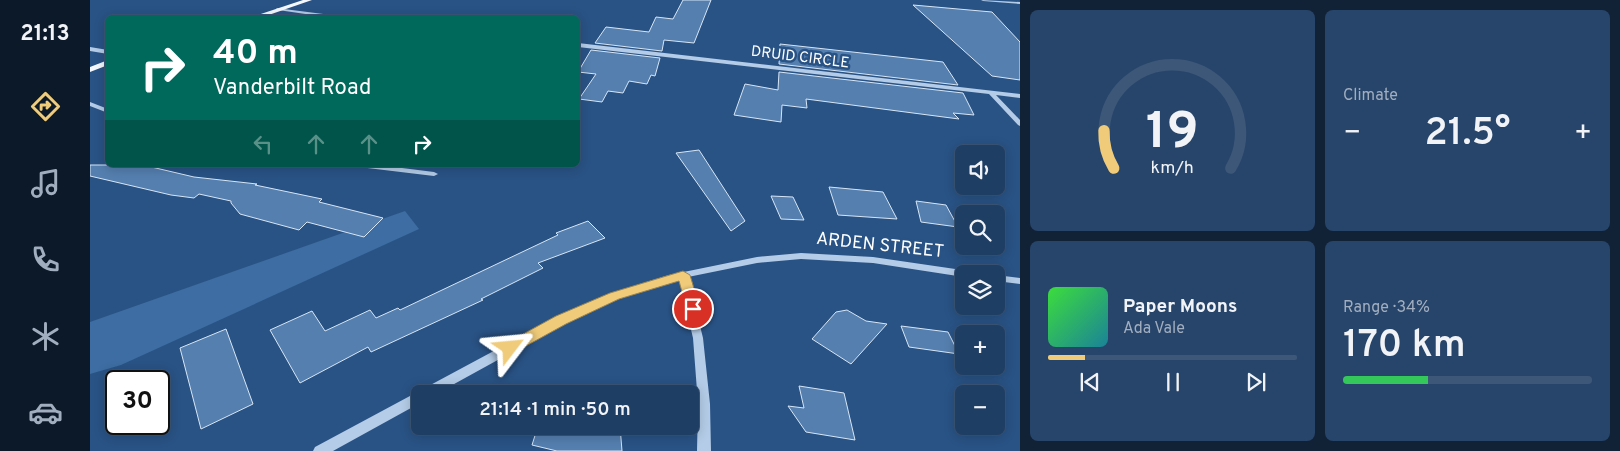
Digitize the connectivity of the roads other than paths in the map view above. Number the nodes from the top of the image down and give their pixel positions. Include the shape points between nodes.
1 (309, 0) edge
2 (983, 0) edge
3 (1020, 3) edge
4 (278, 10) junction
5 (262, 15) edge
6 (321, 15) edge
7 (580, 44) edge
8 (90, 49) edge
9 (105, 52) edge
10 (105, 63) edge
11 (105, 63) edge
12 (90, 66) edge
13 (90, 70) edge
14 (991, 93) junction
15 (1020, 96) edge
16 (90, 104) edge
17 (105, 110) edge
18 (1020, 124) edge
19 (375, 167) edge
20 (434, 174) dead end
21 (955, 272) edge
22 (683, 275) junction
23 (1005, 279) edge
24 (1020, 281) edge
25 (442, 385) edge
26 (411, 402) edge
27 (320, 451) edge
28 (704, 451) edge

1 - 4 main road
2 - 3 street
4 - 5 main road
4 - 6 street
7 - 14 street, DRUID CIRCLE
8 - 9 street
10 - 12 main road
11 - 13 main road
14 - 15 street, DRUID CIRCLE
14 - 18 street
16 - 17 street
19 - 20 street
21 - 22 street, ARDEN STREET via 856,258 801,256 757,260
22 - 25 street, ARDEN STREET via 614,296 561,320
22 - 28 street via 698,338
23 - 24 street
26 - 27 street

